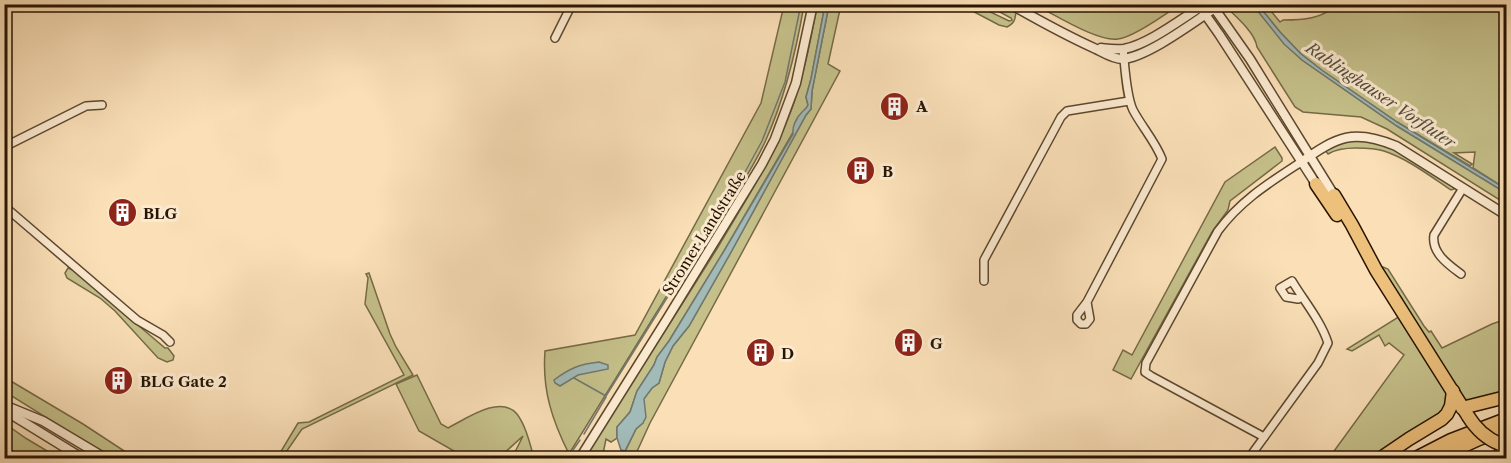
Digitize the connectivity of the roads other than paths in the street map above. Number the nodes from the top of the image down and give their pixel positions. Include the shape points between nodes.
1 (573, 4) edge
2 (813, 4) edge
3 (1010, 4) edge
4 (1213, 7) edge
5 (1202, 8) edge
6 (555, 38) dead end
7 (1089, 46) junction
8 (1123, 49) junction
9 (1125, 59) junction
10 (1130, 101) junction
11 (102, 105) dead end
12 (4, 147) edge
13 (1311, 155) junction
14 (1301, 162) junction
15 (1316, 184) joint
16 (1463, 188) junction
17 (1334, 195) joint
18 (4, 206) edge
19 (1506, 215) edge
20 (1376, 270) junction
21 (1461, 274) dead end
22 (984, 281) dead end
23 (1302, 297) dead end
24 (1087, 302) dead end
25 (170, 342) dead end
26 (1453, 391) junction
27 (1506, 397) edge
28 (4, 405) edge
29 (4, 410) edge
30 (1465, 412) junction
31 (1506, 419) edge
32 (1506, 430) edge
33 (1264, 437) junction
34 (1504, 445) edge
35 (101, 457) edge
36 (82, 459) edge
37 (580, 459) edge
38 (1249, 459) edge
39 (1381, 459) edge
40 (1416, 459) edge
41 (1437, 459) edge
42 (1498, 459) edge

1 - 6 street
2 - 37 street, Stromer Landstraße via 796,83 775,139
3 - 7 street
4 - 5 street
4 - 13 street
5 - 8 street
5 - 9 street via 1153,48
5 - 14 street
7 - 8 street
7 - 9 street
8 - 9 street
9 - 10 street
10 - 22 street via 1067,111 1060,117 984,260
10 - 24 street via 1162,159
11 - 12 street via 86,106
13 - 14 street
13 - 16 street via 1338,140 1366,136 1396,146
13 - 17 street
14 - 15 street
14 - 33 street via 1256,191 1218,231 1146,363 1145,372
15 - 20 highway
16 - 19 street
16 - 21 street via 1433,241 1444,261
17 - 20 highway
18 - 25 street via 137,320
20 - 26 highway
23 - 33 street via 1328,343
26 - 30 highway
26 - 39 highway via 1448,414
27 - 30 highway
28 - 35 street via 43,421
29 - 36 street
30 - 34 highway, bridge via 1484,436
31 - 40 highway via 1460,436
32 - 41 highway
33 - 38 street
34 - 42 highway

